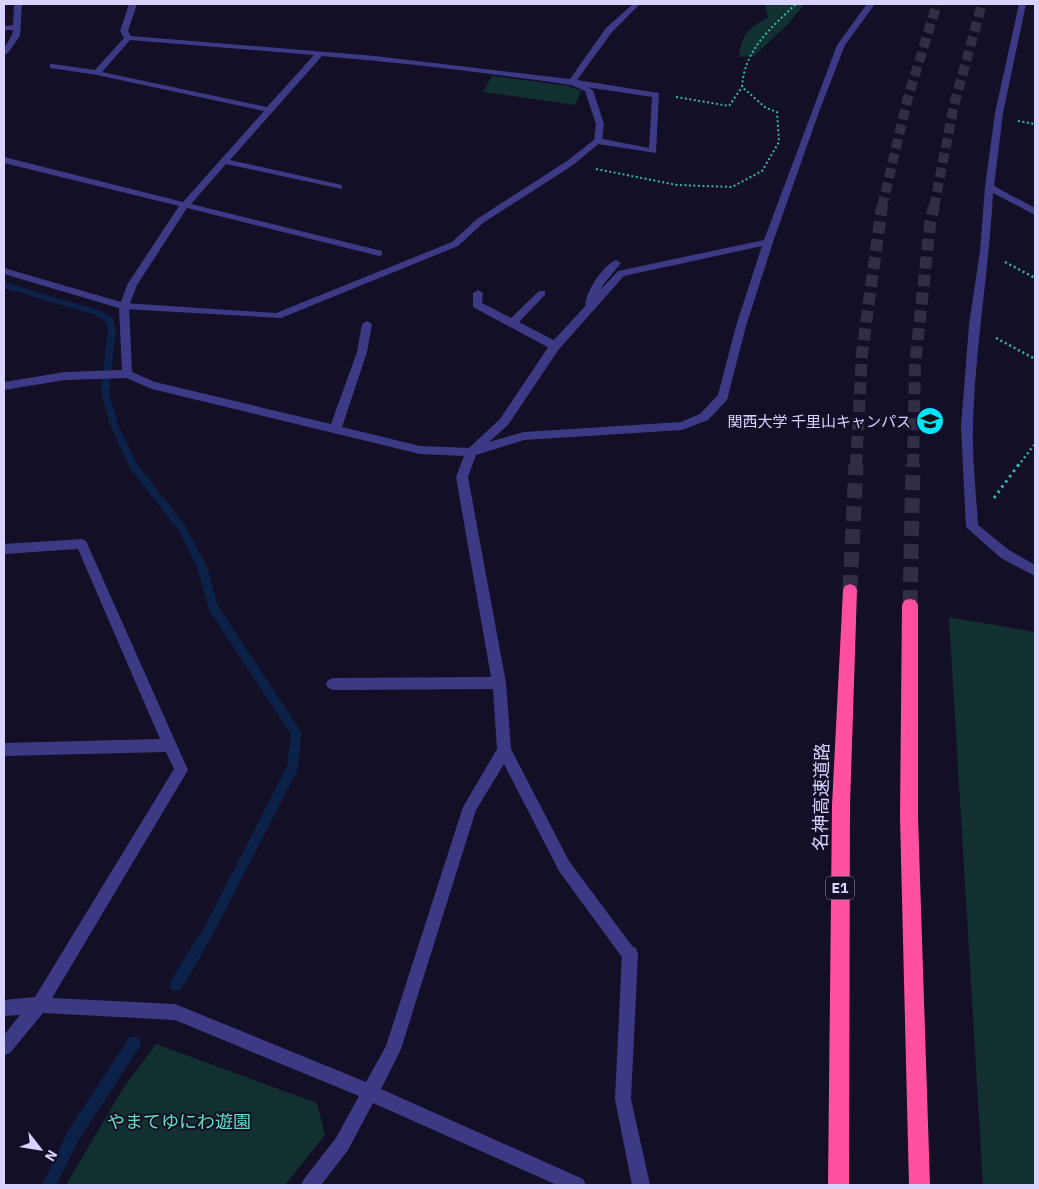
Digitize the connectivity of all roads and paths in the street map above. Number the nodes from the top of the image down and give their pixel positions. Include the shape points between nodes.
1 (18, 4) edge
2 (133, 4) edge
3 (637, 4) edge
4 (796, 4) edge
5 (871, 4) edge
6 (1022, 4) edge
7 (4, 28) edge
8 (16, 28) junction
9 (128, 38) junction
10 (4, 52) edge
11 (320, 53) junction
12 (54, 66) dead end
13 (97, 73) junction
14 (572, 82) junction
15 (742, 86) junction
16 (656, 95) junction
17 (268, 110) junction
18 (598, 141) junction
19 (4, 160) edge
20 (224, 161) junction
21 (570, 164) junction
22 (339, 187) dead end
23 (989, 187) junction
24 (184, 206) junction
25 (1035, 212) edge
26 (768, 242) junction
27 (985, 251) junction
28 (378, 253) dead end
29 (616, 263) dead end
30 (4, 271) edge
31 (1035, 278) edge
32 (478, 293) dead end
33 (542, 293) dead end
34 (124, 306) junction
35 (590, 306) junction
36 (512, 323) junction
37 (367, 324) dead end
38 (974, 325) junction
39 (556, 346) junction
40 (1035, 359) edge
41 (122, 375) junction
42 (4, 386) edge
43 (335, 430) junction
44 (1034, 445) edge
45 (471, 452) junction
46 (972, 527) junction
47 (4, 549) edge
48 (1035, 571) edge
49 (850, 590) tunnel mouth
50 (910, 604) tunnel mouth
51 (499, 683) junction
52 (333, 684) dead end
53 (171, 745) junction
54 (4, 750) edge
55 (504, 750) junction
56 (39, 1006) junction
57 (4, 1008) edge
58 (4, 1047) edge
59 (369, 1092) junction
60 (310, 1185) edge
61 (577, 1185) edge
62 (641, 1185) edge
63 (838, 1185) edge
64 (920, 1185) edge

1 - 8 street
2 - 9 street via 124,30
3 - 14 street via 609,30
4 - 15 path via 752,50 741,73
5 - 26 street via 841,45
6 - 23 street via 999,114
7 - 8 street
8 - 10 street via 16,36
9 - 11 street
9 - 13 street
11 - 14 street
11 - 17 street
12 - 13 street
13 - 17 street
14 - 16 street
14 - 18 street via 589,90 600,124
15 - 16 path via 729,106
15 - 21 path via 766,108 777,112 779,142 762,171 732,187 677,185
16 - 18 street via 653,151
17 - 20 street
18 - 21 street
19 - 24 street
20 - 22 street
20 - 24 street
21 - 34 street via 480,222 455,244 276,316
23 - 25 street
23 - 27 street
24 - 28 street
24 - 34 street via 132,286
26 - 35 street via 621,274
26 - 45 street via 741,326 723,397 704,417 682,426 524,436
27 - 31 path
27 - 38 street
29 - 35 street via 601,279 591,296
30 - 34 street
32 - 36 street via 477,306
33 - 36 street
34 - 41 street
35 - 39 street
36 - 39 street
37 - 43 street via 362,352
38 - 40 path
38 - 46 street via 968,427
39 - 45 street via 504,422
41 - 42 street via 66,376
41 - 43 street
43 - 45 street via 420,450
44 - 46 path
45 - 51 street via 462,478
46 - 48 street via 1005,554
47 - 53 street via 82,544
49 - 63 highway, 名神高速道路 / E1 via 841,805
50 - 64 highway via 909,816
51 - 52 street
51 - 55 street
53 - 54 street
53 - 56 street via 181,770
55 - 59 street via 470,806 393,1049
55 - 62 street via 564,866 630,954 623,1100
56 - 57 street
56 - 58 street
56 - 59 street via 175,1012
59 - 60 street via 342,1144
59 - 61 street

